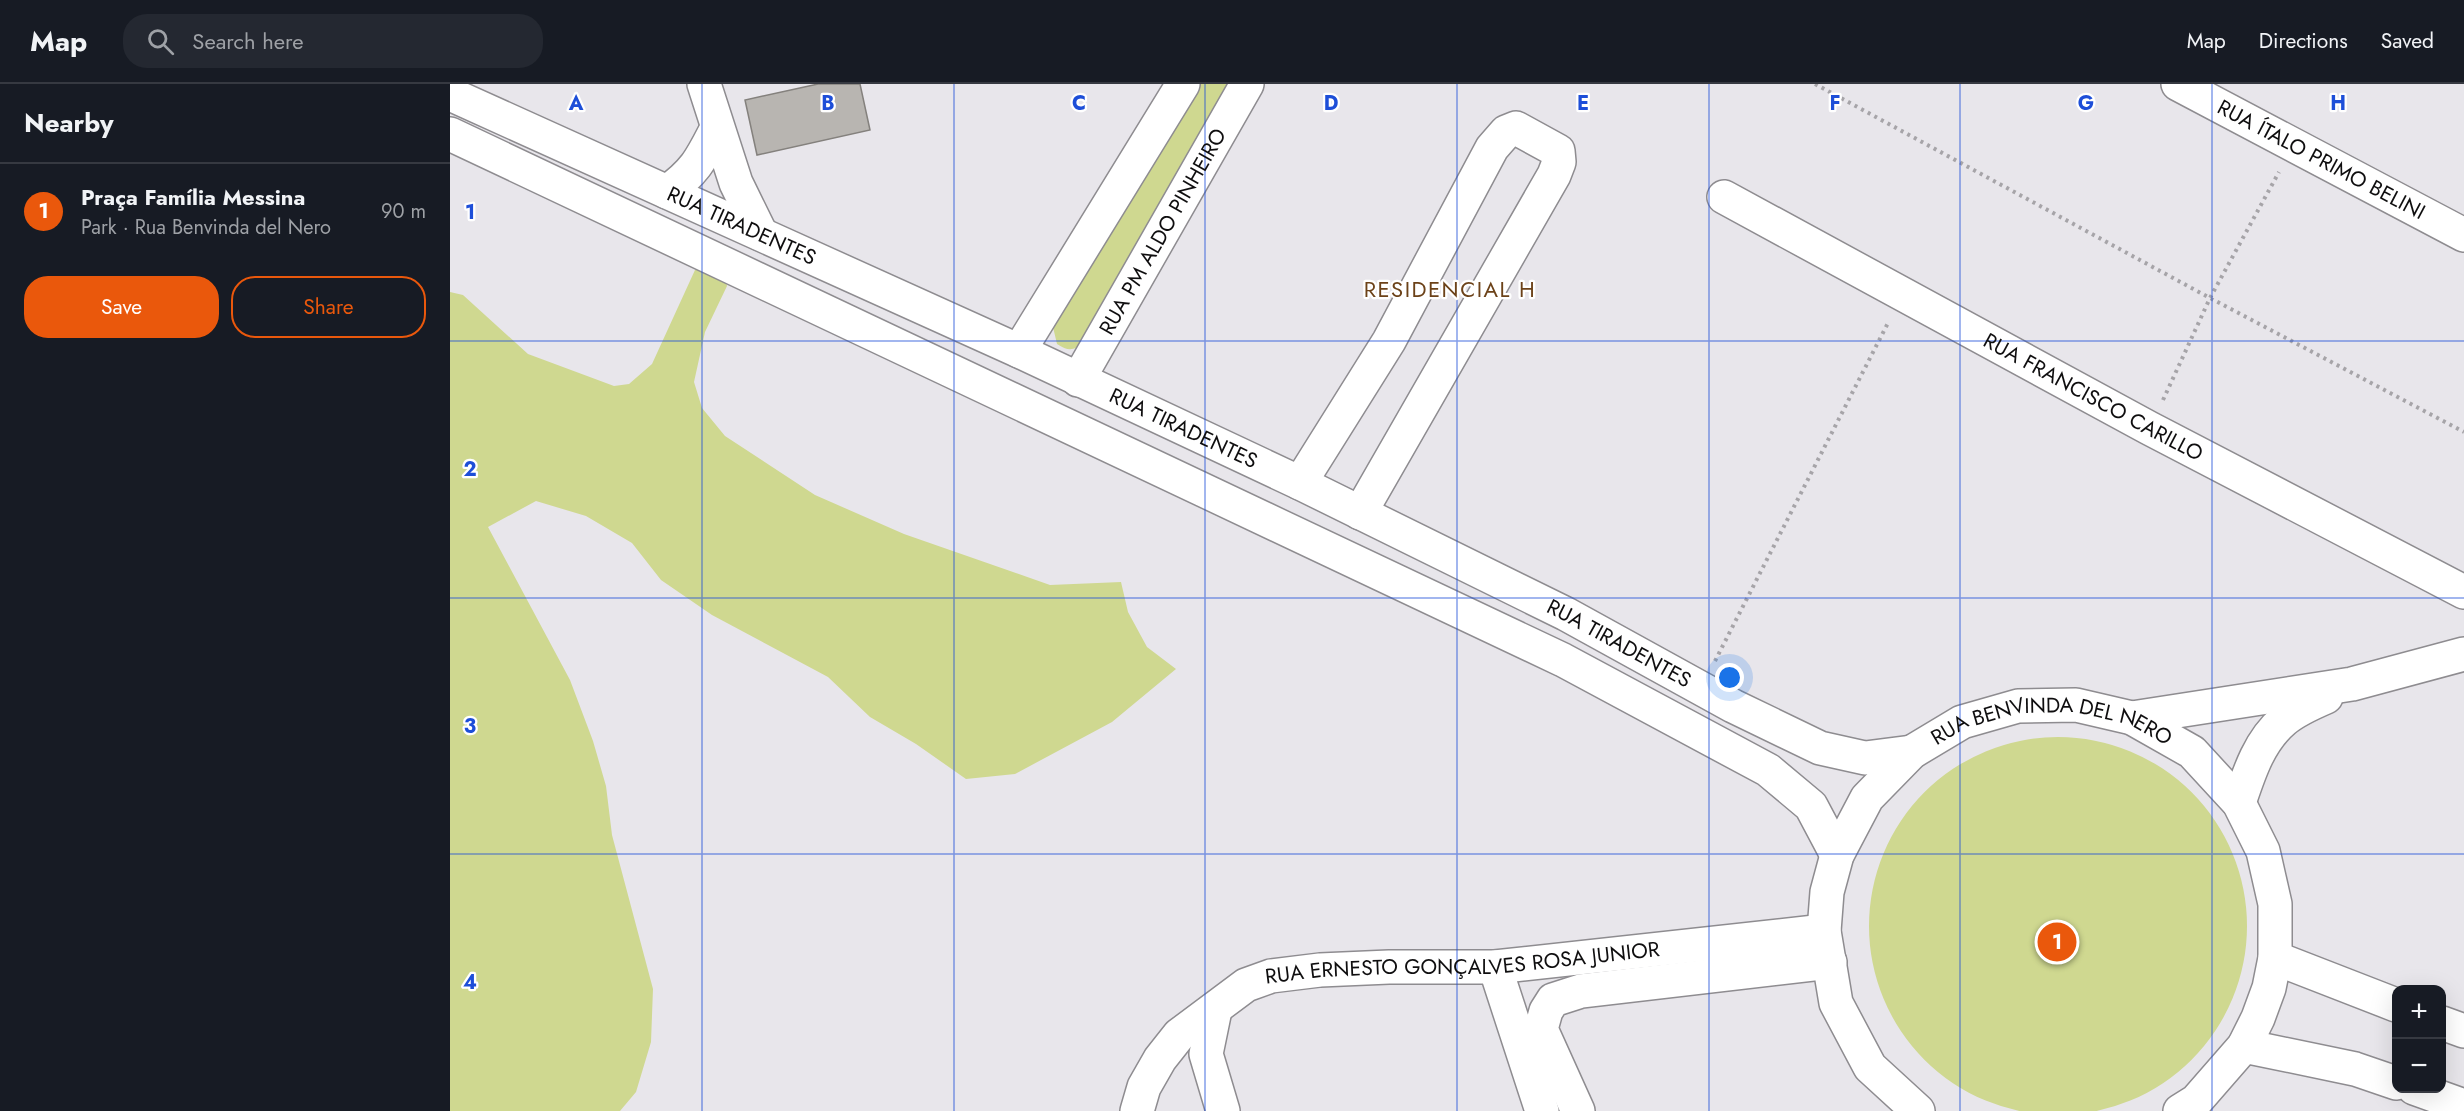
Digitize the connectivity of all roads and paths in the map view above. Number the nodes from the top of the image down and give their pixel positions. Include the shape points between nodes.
1 (704, 84) edge
2 (1183, 84) edge
3 (1247, 84) edge
4 (1815, 84) edge
5 (2178, 84) edge
6 (450, 94) edge
7 (717, 128) junction
8 (450, 134) edge
9 (2294, 145) junction
10 (667, 192) junction
11 (1724, 196) dead end
12 (761, 234) junction
13 (2464, 235) edge
14 (1902, 294) junction
15 (2210, 298) junction
16 (1018, 351) junction
17 (1078, 380) junction
18 (2150, 428) junction
19 (2464, 432) edge
20 (1300, 483) junction
21 (1360, 513) junction
22 (2464, 592) edge
23 (2464, 654) edge
24 (2352, 684) junction
25 (1701, 689) junction
26 (2132, 718) junction
27 (1912, 752) junction
28 (2239, 803) junction
29 (1837, 855) junction
30 (1827, 947) junction
31 (2275, 958) junction
32 (1495, 967) junction
33 (2392, 1003) edge
34 (1215, 1010) junction
35 (2446, 1024) edge
36 (2464, 1031) edge
37 (2244, 1046) junction
38 (2392, 1081) edge
39 (2426, 1093) edge
40 (2464, 1106) edge
41 (1137, 1111) edge
42 (1223, 1111) edge
43 (1542, 1111) edge
44 (1578, 1111) edge
45 (1918, 1111) edge
46 (2180, 1111) edge

1 - 7 main road
2 - 16 main road
3 - 17 main road, RUA PM ALDO PINHEIRO
4 - 15 path
5 - 9 main road, RUA ÍTALO PRIMO BELINI
6 - 10 main road, RUA TIRADENTES
7 - 10 main road via 701,161
7 - 12 main road via 736,183
8 - 29 main road, RUA TIRADENTES via 1563,660 1768,770 1810,806
9 - 13 main road, RUA ÍTALO PRIMO BELINI
9 - 15 path
10 - 12 main road, RUA TIRADENTES
11 - 14 main road, RUA FRANCISCO CARILLO
12 - 16 main road, RUA TIRADENTES
14 - 18 main road, RUA FRANCISCO CARILLO
14 - 25 path
15 - 18 path
15 - 19 path
16 - 17 main road, RUA TIRADENTES
17 - 20 main road, RUA TIRADENTES
18 - 22 main road, RUA FRANCISCO CARILLO
20 - 21 main road, RUA TIRADENTES
20 - 21 main road via 1389,340 1492,148 1506,132 1516,128 1532,135 1558,151 1554,175
21 - 25 main road, RUA TIRADENTES via 1566,614
23 - 24 main road
24 - 26 main road
24 - 28 main road via 2284,719 2253,764
25 - 27 main road, RUA TIRADENTES via 1820,747 1865,758
26 - 27 main road, RUA BENVINDA DEL NERO via 2076,705 2018,706 1962,722
26 - 28 main road, RUA BENVINDA DEL NERO via 2192,752
27 - 29 main road, RUA BENVINDA DEL NERO via 1867,798
28 - 31 main road, RUA BENVINDA DEL NERO via 2263,851 2276,904
29 - 30 main road, RUA BENVINDA DEL NERO via 1827,892
30 - 32 main road, RUA ERNESTO GONÇALVES ROSA JUNIOR
30 - 44 main road via 1581,991 1553,1000 1541,1029
30 - 45 main road, RUA BENVINDA DEL NERO via 1836,1003 1870,1067
31 - 33 main road
31 - 37 main road, RUA BENVINDA DEL NERO via 2269,988
32 - 34 main road, RUA ERNESTO GONÇALVES ROSA JUNIOR via 1389,967 1271,976 1246,985
32 - 43 main road
34 - 41 main road, RUA ERNESTO GONÇALVES ROSA JUNIOR via 1179,1035 1160,1059 1144,1087
34 - 42 main road via 1206,1054
35 - 36 main road
37 - 38 main road via 2355,1069
37 - 46 main road, RUA BENVINDA DEL NERO via 2196,1101
39 - 40 main road

